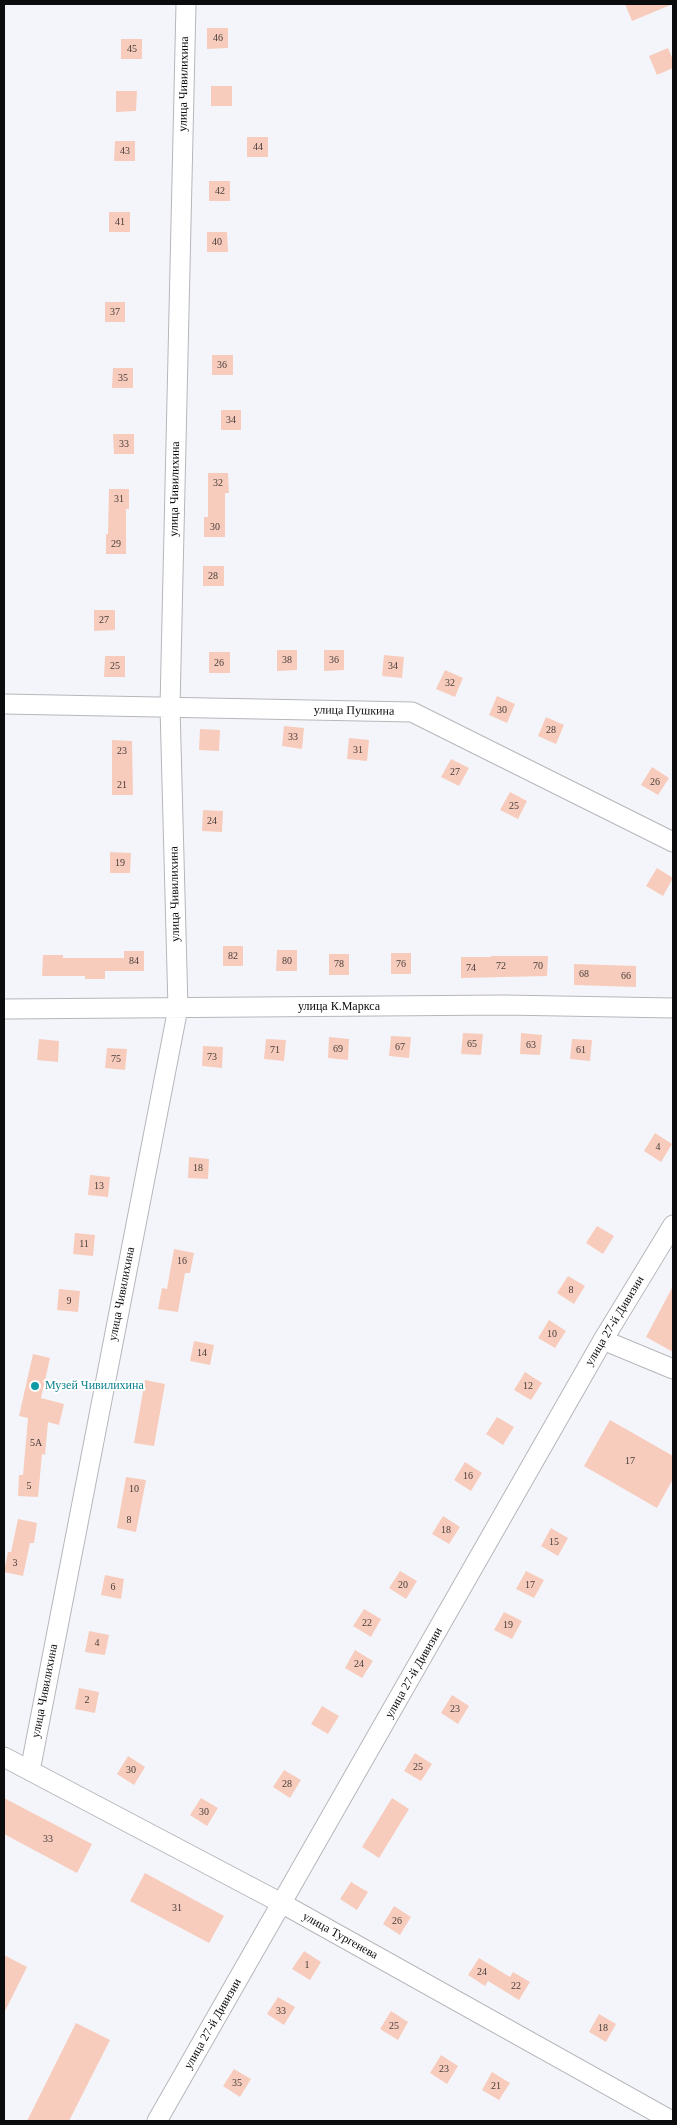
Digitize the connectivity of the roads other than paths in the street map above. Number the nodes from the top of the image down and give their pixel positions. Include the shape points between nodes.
1 (186, 4) edge
2 (4, 704) edge
3 (170, 707) junction
4 (673, 842) edge
5 (178, 1008) junction
6 (673, 1008) edge
7 (4, 1009) edge
8 (673, 1225) edge
9 (603, 1340) junction
10 (673, 1369) edge
11 (4, 1757) edge
12 (30, 1771) junction
13 (283, 1904) junction
14 (157, 2121) edge
15 (672, 2121) edge

1 - 3 street, улица Чивилихина
2 - 3 street, улица Пушкина
3 - 4 street, улица Пушкина via 412,712
3 - 5 street, улица Чивилихина
5 - 6 street, улица К.Маркса via 504,1005
5 - 7 street, улица К.Маркса
5 - 12 street, улица Чивилихина
8 - 9 street, улица 27-й Дивизии
9 - 10 street
9 - 13 street, улица 27-й Дивизии
11 - 12 street, улица Тургенева
12 - 13 street, улица Тургенева
13 - 14 street, улица 27-й Дивизии
13 - 15 street, улица Тургенева

